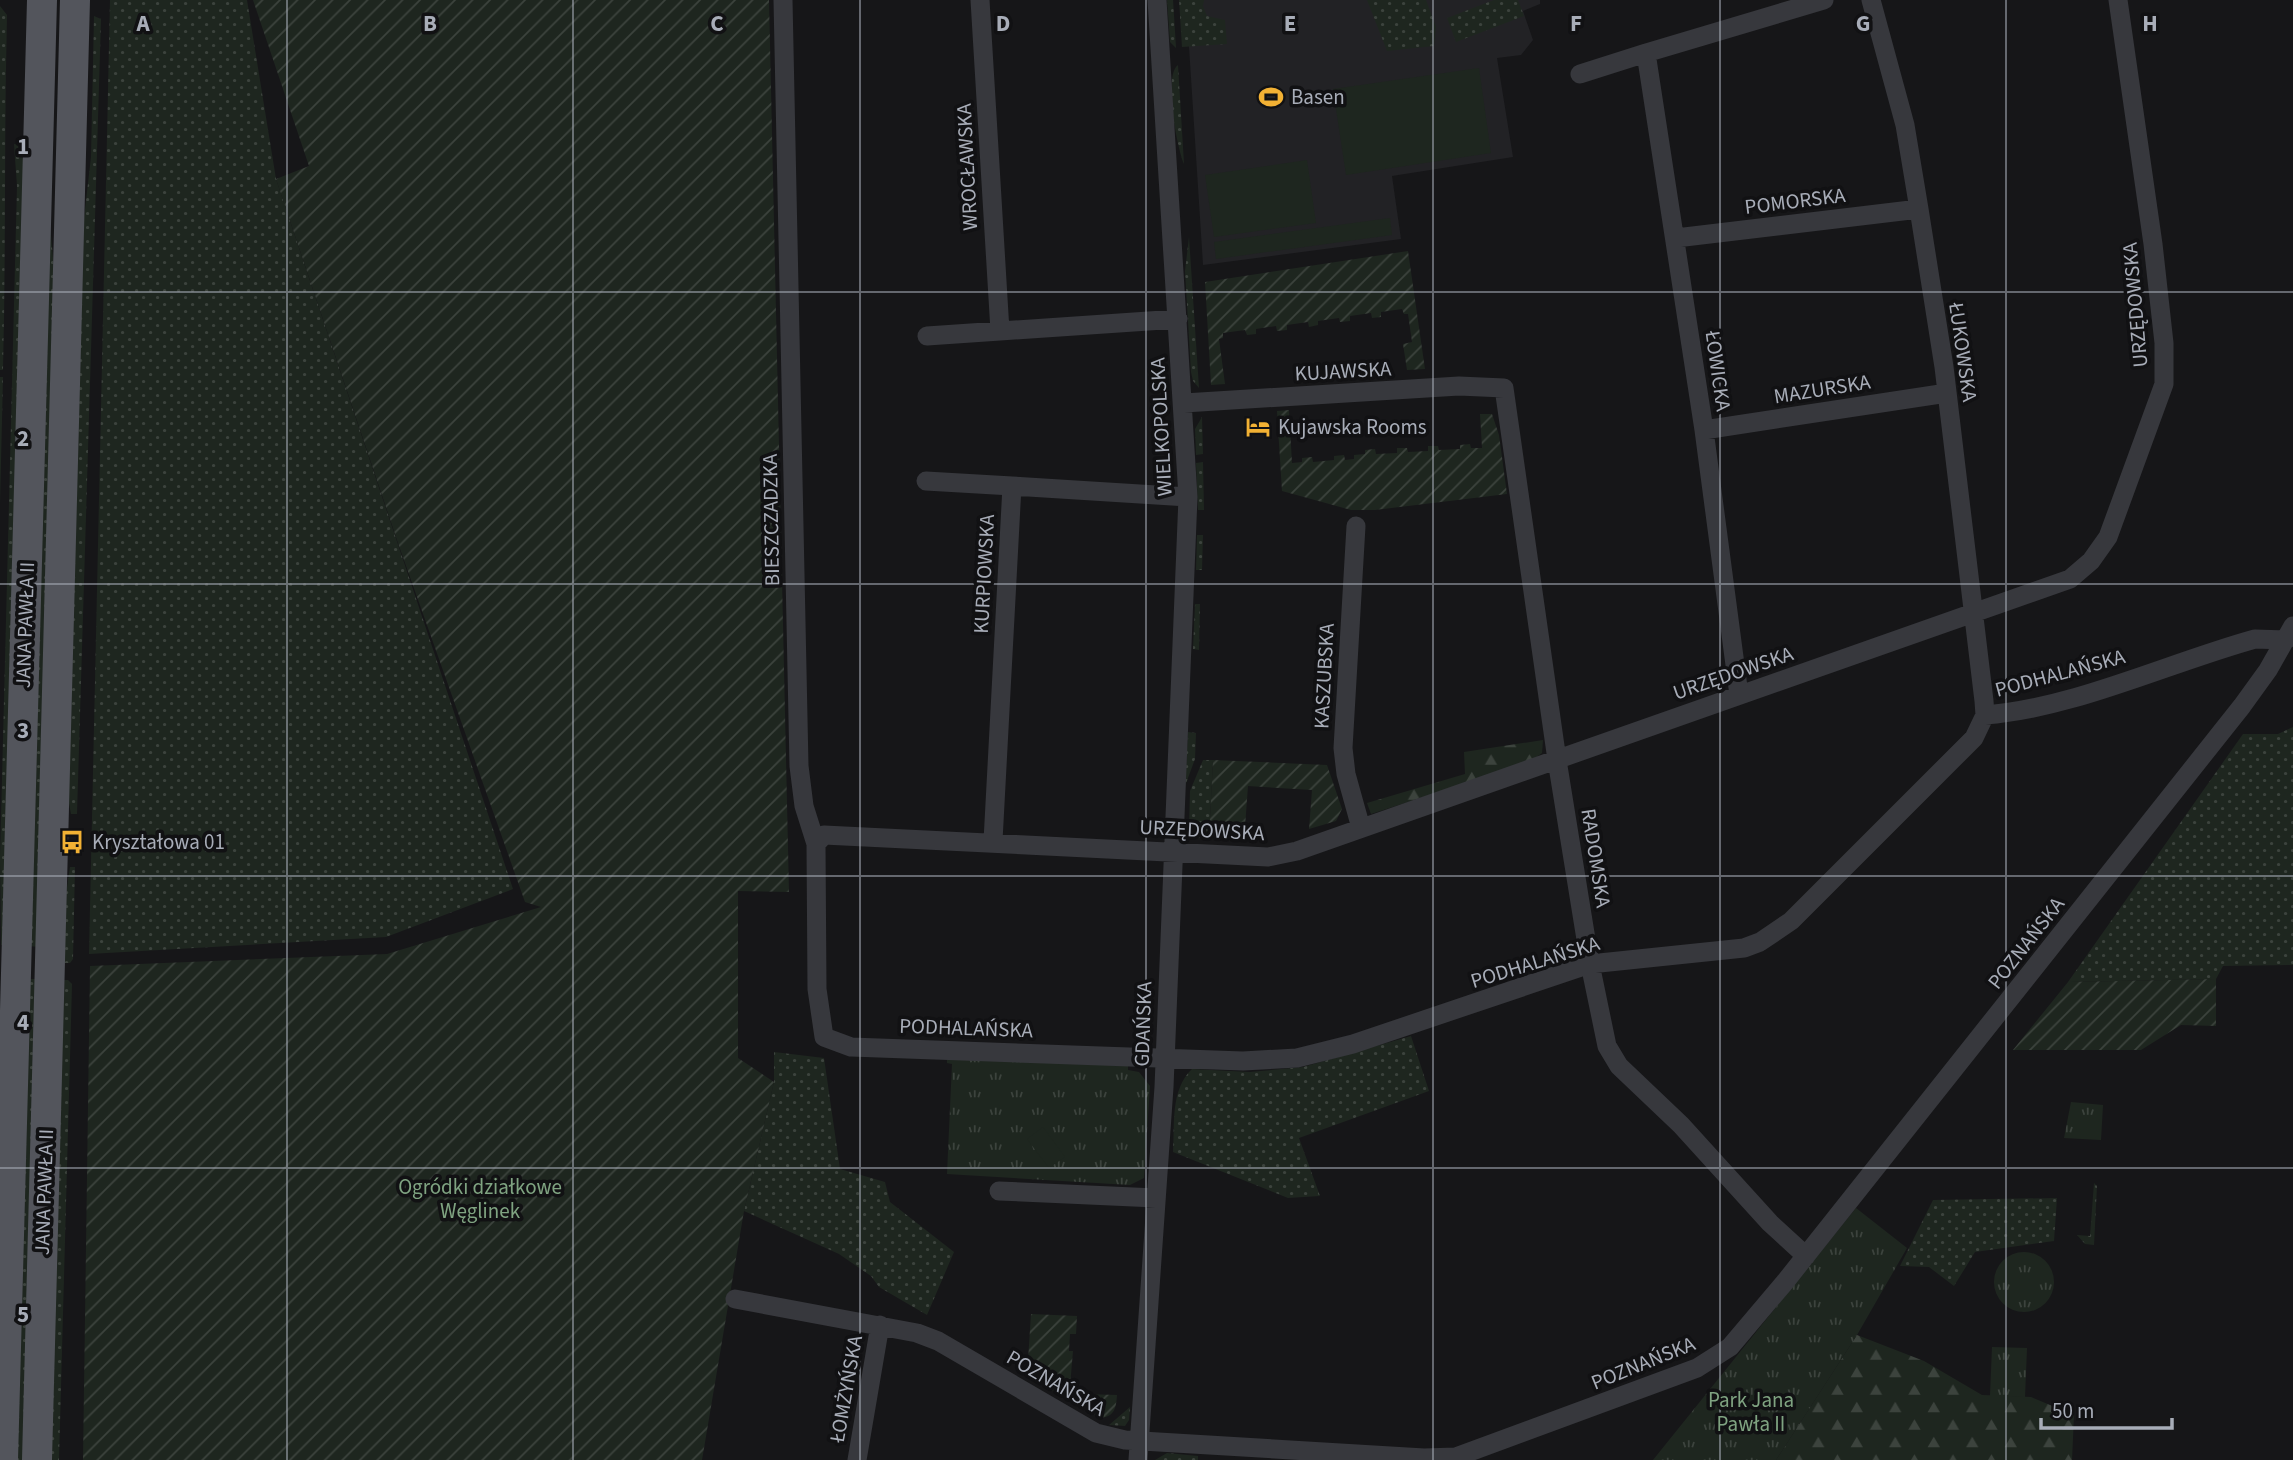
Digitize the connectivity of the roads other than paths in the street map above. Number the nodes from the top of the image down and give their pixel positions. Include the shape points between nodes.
1 (42, 0) edge
2 (75, 0) edge
3 (783, 0) edge
4 (980, 0) edge
5 (1157, 0) edge
6 (1824, 0) edge
7 (1871, 0) edge
8 (2118, 0) edge
9 (1646, 53) junction
10 (1580, 74) dead end
11 (1919, 209) junction
12 (1676, 237) junction
13 (1178, 319) junction
14 (1000, 331) junction
15 (927, 336) dead end
16 (1504, 388) joint
17 (1947, 393) junction
18 (1184, 403) junction
19 (1704, 430) junction
20 (926, 481) dead end
21 (1012, 486) junction
22 (1188, 497) junction
23 (1356, 526) dead end
24 (1972, 613) junction
25 (2289, 633) edge
26 (1739, 695) junction
27 (1985, 715) junction
28 (1557, 760) junction
29 (1361, 828) junction
30 (993, 841) junction
31 (816, 844) junction
32 (1174, 852) junction
33 (1590, 964) junction
34 (824, 1037) joint
35 (1164, 1058) junction
36 (999, 1191) dead end
37 (1156, 1198) junction
38 (1806, 1256) junction
39 (735, 1299) dead end
40 (880, 1325) junction
41 (1139, 1439) junction
42 (1371, 1458) edge
43 (3, 1460) edge
44 (37, 1460) edge
45 (857, 1460) edge
46 (1138, 1460) edge

1 - 43 main road, JANA PAWŁA II
2 - 44 main road, JANA PAWŁA II
3 - 31 street, BIESZCZADZKA via 799,766 804,806
4 - 14 street, WROCŁAWSKA
5 - 13 street, WIELKOPOLSKA
6 - 9 street
7 - 11 street, ŁUKOWSKA via 1905,125
8 - 24 street, URZĘDOWSKA via 2154,256 2164,384 2108,537 2091,561 2070,579
9 - 10 street
9 - 12 street, ŁOWICKA
11 - 12 street, POMORSKA
11 - 17 street, ŁUKOWSKA
12 - 19 street, ŁOWICKA
13 - 14 street
13 - 18 street, WIELKOPOLSKA
14 - 15 street
16 - 18 street, KUJAWSKA via 1458,386
16 - 28 street, RADOMSKA
17 - 19 street, MAZURSKA
17 - 24 street, ŁUKOWSKA
18 - 22 street, WIELKOPOLSKA
19 - 26 street, ŁOWICKA
20 - 21 street
21 - 22 street
21 - 30 street, KURPIOWSKA
22 - 32 street, WIELKOPOLSKA
23 - 29 street, KASZUBSKA via 1343,748
24 - 26 street, URZĘDOWSKA
24 - 27 street, ŁUKOWSKA
25 - 27 street, PODHALAŃSKA via 2255,639 2075,697
25 - 38 street, POZNAŃSKA via 2242,706
26 - 28 street, URZĘDOWSKA
27 - 33 street, PODHALAŃSKA via 1965,750 1775,933 1744,948
28 - 29 street, URZĘDOWSKA
28 - 33 street, RADOMSKA
29 - 32 street, URZĘDOWSKA via 1268,857
30 - 31 street, URZĘDOWSKA via 824,835
30 - 32 street, URZĘDOWSKA
31 - 34 street, BIESZCZADZKA via 817,989
32 - 35 street, GDAŃSKA
33 - 35 street, PODHALAŃSKA via 1322,1052 1278,1060
33 - 38 street, RADOMSKA via 1607,1046 1619,1066
34 - 35 street, PODHALAŃSKA via 851,1047
35 - 37 street, GDAŃSKA
36 - 37 street
37 - 41 street, GDAŃSKA
38 - 42 street, POZNAŃSKA via 1730,1347 1698,1368 1456,1457
39 - 40 street, POZNAŃSKA
40 - 41 street, POZNAŃSKA via 938,1340 1102,1436
40 - 45 street, ŁOMŻYŃSKA
41 - 42 street, POZNAŃSKA
41 - 46 street, GDAŃSKA

